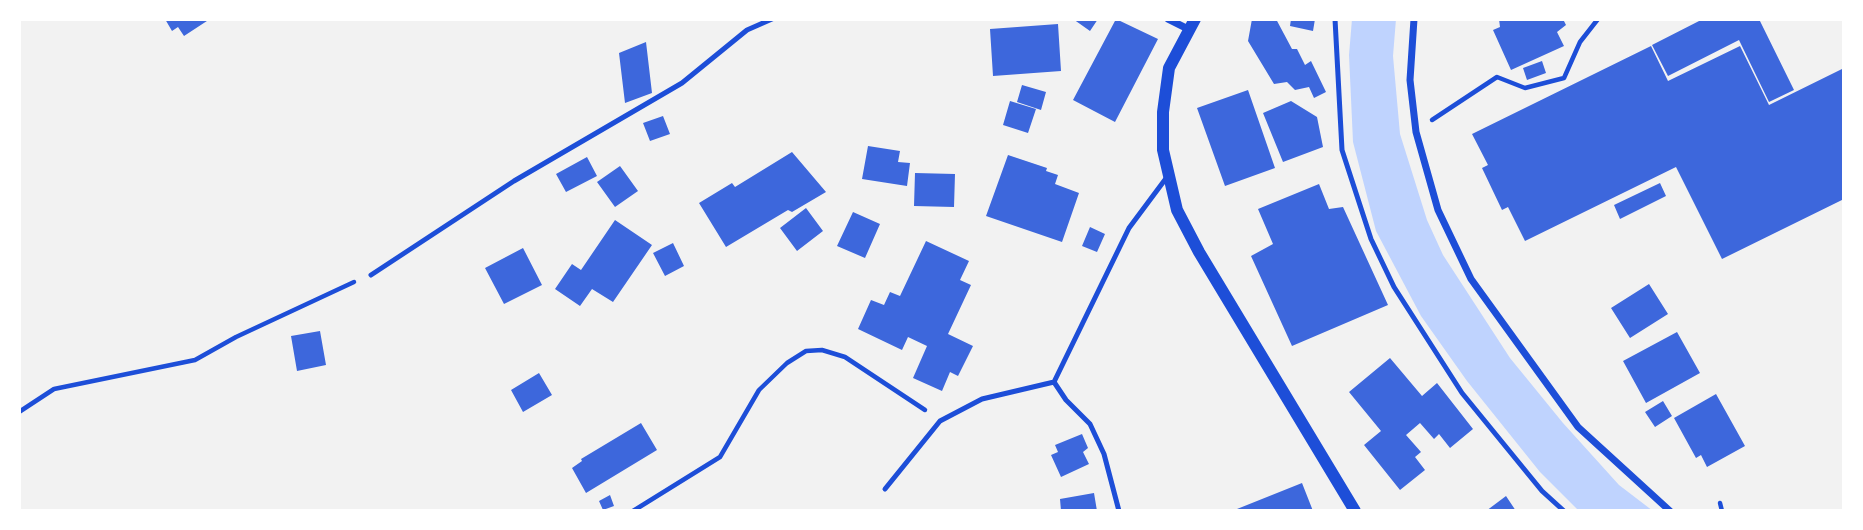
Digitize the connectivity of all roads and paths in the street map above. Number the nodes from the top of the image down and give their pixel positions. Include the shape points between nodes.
1 (772, 19) edge
2 (1168, 19) edge
3 (1335, 19) edge
4 (1414, 19) edge
5 (1598, 19) edge
6 (1193, 24) edge
7 (1416, 132) junction
8 (1169, 174) junction
9 (371, 275) joint
10 (1054, 382) junction
11 (19, 412) edge
12 (940, 421) junction
13 (885, 489) dead end
14 (1720, 503) dead end
15 (633, 511) edge
16 (1119, 511) edge
17 (1355, 511) edge
18 (1564, 511) edge
19 (1670, 511) edge
20 (1722, 511) edge

1 - 9 lane via 747,30 681,83 514,181
2 - 6 street
3 - 18 lane via 1342,150 1371,239 1394,287 1462,393 1542,491
4 - 7 street via 1410,80
5 - 7 path via 1580,42 1564,78 1525,88 1497,78
6 - 8 street via 1169,68 1163,150
7 - 19 street via 1438,210 1471,279 1578,427
8 - 10 lane via 1129,228
8 - 17 street via 1177,210 1199,252
9 - 11 path via 195,360 54,389
10 - 12 lane via 982,399
10 - 16 lane via 1090,424 1104,454
12 - 13 lane
12 - 15 path via 845,357 806,351 759,390 720,457
14 - 20 path

